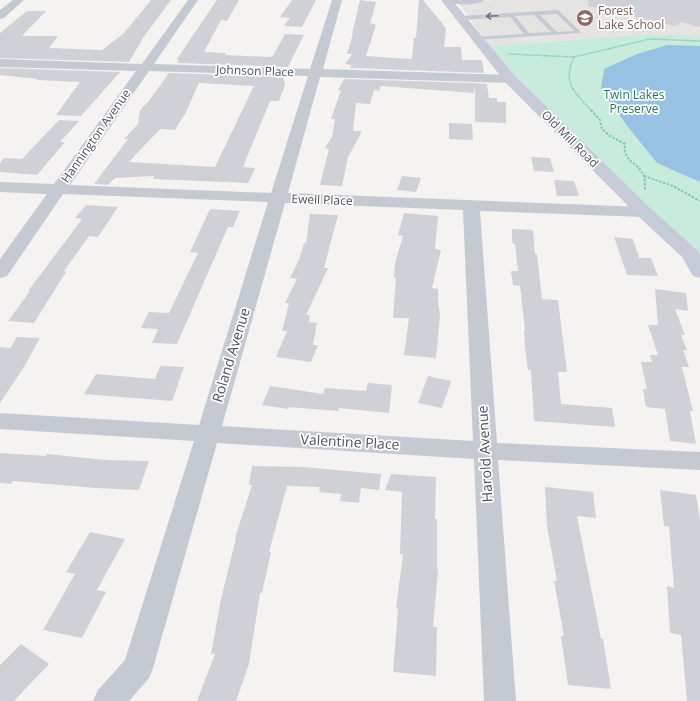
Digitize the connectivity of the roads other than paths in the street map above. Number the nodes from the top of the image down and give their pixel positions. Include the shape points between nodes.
1 (19, 0) edge
2 (193, 0) edge
3 (336, 0) edge
4 (446, 0) edge
5 (451, 0) edge
6 (479, 0) edge
7 (536, 14) junction
8 (511, 15) junction
9 (0, 16) edge
10 (461, 18) junction
11 (555, 33) junction
12 (528, 35) junction
13 (476, 38) junction
14 (0, 63) edge
15 (145, 67) junction
16 (315, 73) junction
17 (510, 79) junction
18 (0, 187) edge
19 (59, 189) junction
20 (278, 198) junction
21 (471, 206) junction
22 (644, 212) junction
23 (0, 272) edge
24 (700, 272) edge
25 (0, 421) edge
26 (208, 434) junction
27 (485, 450) junction
28 (700, 461) edge
29 (109, 701) edge
30 (500, 701) edge

1 - 9 street
2 - 15 street, Hannington Avenue
3 - 16 street, Roland Avenue
4 - 10 street, Old Mill Road
5 - 6 street
7 - 8 lane
7 - 11 lane
7 - 11 lane via 558,12 578,32
8 -> 10 lane
8 - 12 lane
10 - 13 street, Old Mill Road
11 - 12 lane
12 - 13 lane
13 - 17 street, Old Mill Road
14 - 15 street, Johnson Place
15 - 16 street, Johnson Place
15 - 19 street, Hannington Avenue
16 - 17 street, Johnson Place
16 - 20 street, Roland Avenue
17 - 22 street, Old Mill Road
18 - 19 street, Ewell Place
19 - 20 street, Ewell Place
19 - 23 street, Hannington Avenue
20 - 21 street, Ewell Place
20 - 26 street, Roland Avenue
21 - 22 street, Ewell Place
21 - 27 street, Harold Avenue
22 - 24 street, Old Mill Road via 690,254
25 - 26 street, Valentine Place
26 - 27 street, Valentine Place
26 - 29 street, Roland Avenue via 138,668
27 - 28 street, Valentine Place
27 - 30 street, Harold Avenue

